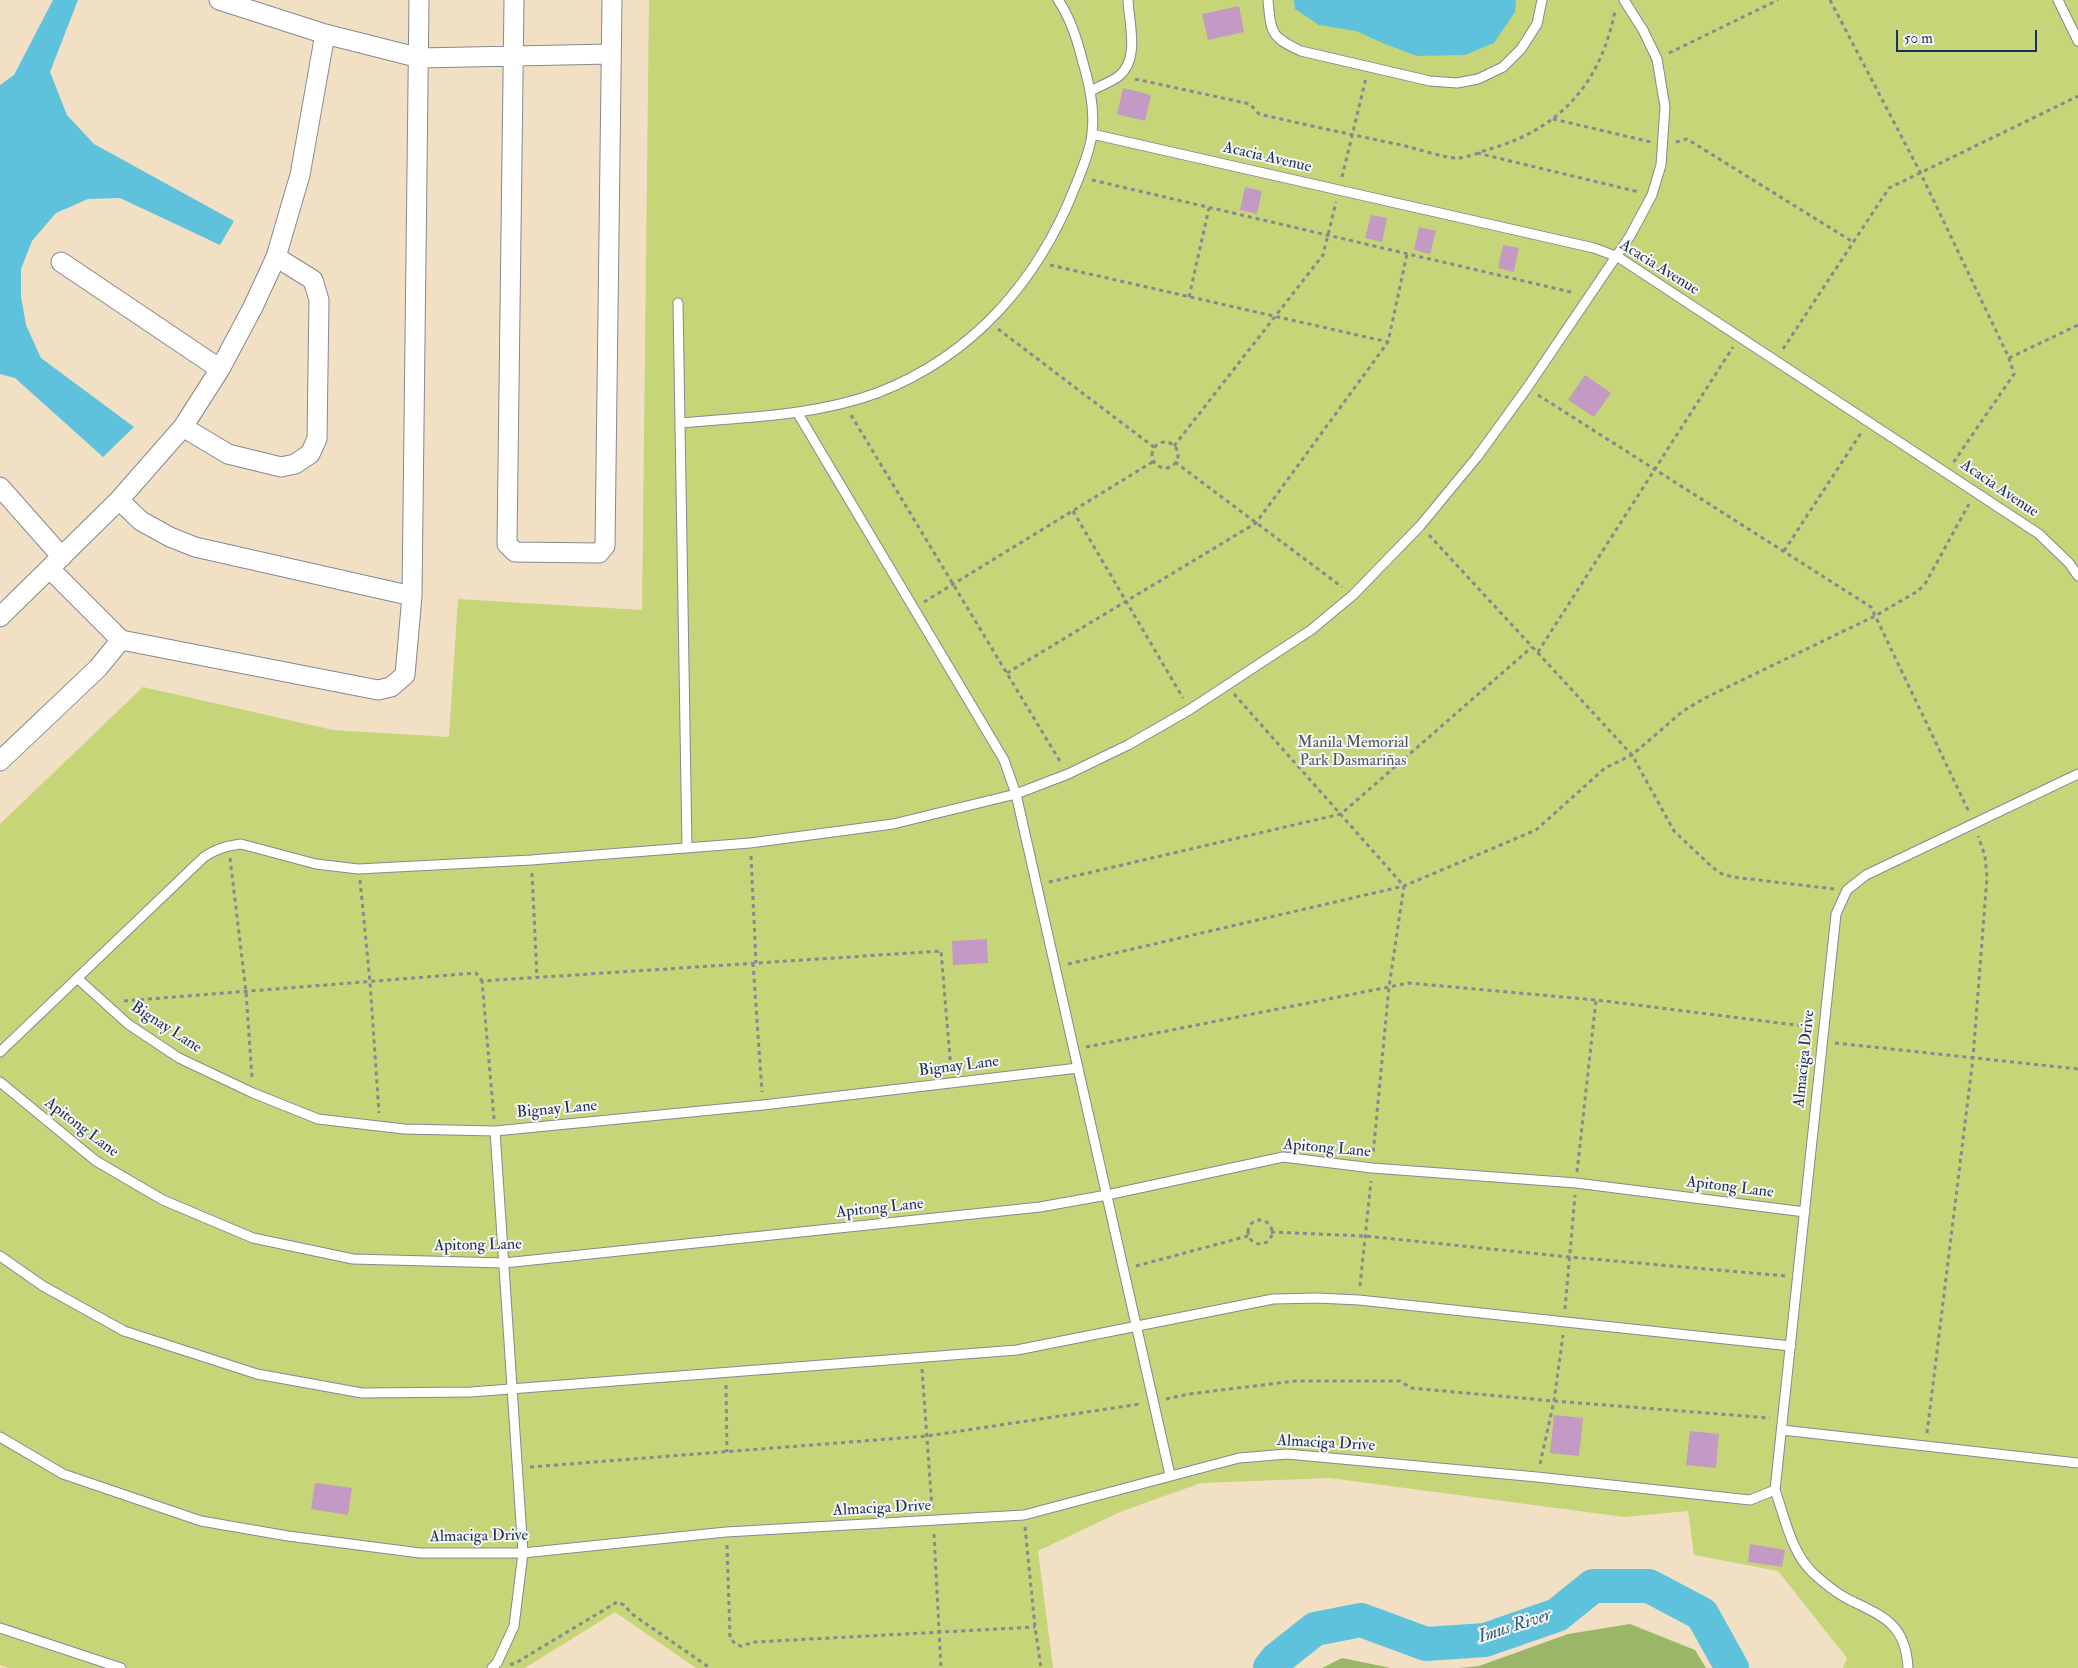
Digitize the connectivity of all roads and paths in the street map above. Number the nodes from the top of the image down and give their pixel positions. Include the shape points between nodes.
1 (219, 0) edge
2 (419, 0) edge
3 (514, 0) edge
4 (612, 0) edge
5 (1058, 0) edge
6 (1128, 0) edge
7 (1268, 0) edge
8 (1542, 0) edge
9 (1624, 0) edge
10 (1778, 0) edge
11 (1830, 0) edge
12 (2058, 0) edge
13 (1615, 8) dead end
14 (325, 34) junction
15 (2078, 41) edge
16 (611, 54) junction
17 (514, 56) junction
18 (420, 58) junction
19 (1657, 58) junction
20 (1369, 67) junction
21 (1120, 75) junction
22 (1091, 91) junction
23 (2078, 96) edge
24 (1554, 119) junction
25 (1092, 134) junction
26 (1352, 135) junction
27 (1663, 145) junction
28 (1477, 153) junction
29 (1920, 172) junction
30 (1078, 177) junction
31 (1339, 190) junction
32 (1652, 195) junction
33 (1209, 208) junction
34 (1328, 236) junction
35 (1853, 242) junction
36 (1407, 254) junction
37 (276, 257) junction
38 (1618, 257) junction
39 (61, 262) dead end
40 (1038, 262) junction
41 (1590, 296) junction
42 (1188, 297) junction
43 (678, 303) dead end
44 (1275, 316) junction
45 (988, 322) junction
46 (2078, 326) edge
47 (1739, 337) junction
48 (1388, 342) junction
49 (2009, 358) junction
50 (1776, 360) junction
51 (220, 369) junction
52 (1527, 388) junction
53 (844, 404) junction
54 (797, 412) junction
55 (1869, 421) junction
56 (680, 423) junction
57 (183, 427) junction
58 (1174, 446) junction
59 (1155, 448) junction
60 (1154, 461) junction
61 (1175, 462) junction
62 (1655, 469) junction
63 (1947, 472) junction
64 (0, 486) edge
65 (1976, 492) junction
66 (119, 500) junction
67 (1073, 511) junction
68 (1256, 523) junction
69 (1420, 526) junction
70 (1784, 552) junction
71 (56, 563) junction
72 (2078, 576) edge
73 (953, 584) junction
74 (1353, 595) junction
75 (412, 596) junction
76 (1126, 602) junction
77 (915, 607) junction
78 (1875, 616) junction
79 (0, 617) edge
80 (121, 640) junction
81 (1532, 646) junction
82 (1538, 652) junction
83 (1008, 673) junction
84 (1227, 686) junction
85 (1189, 710) junction
86 (1632, 755) junction
87 (0, 761) edge
88 (1068, 774) junction
89 (2078, 774) edge
90 (1016, 794) junction
91 (1341, 814) junction
92 (1974, 823) junction
93 (750, 843) junction
94 (228, 846) junction
95 (687, 848) junction
96 (531, 860) junction
97 (359, 869) junction
98 (1036, 885) junction
99 (1404, 886) junction
100 (1847, 890) junction
101 (755, 963) junction
102 (1055, 966) junction
103 (537, 977) junction
104 (77, 978) junction
105 (482, 981) junction
106 (370, 982) junction
107 (1389, 987) junction
108 (246, 992) junction
109 (1596, 1000) junction
110 (104, 1003) junction
111 (1824, 1029) junction
112 (1822, 1041) junction
113 (1074, 1049) junction
114 (0, 1052) edge
115 (1973, 1058) junction
116 (1078, 1068) junction
117 (2078, 1069) edge
118 (0, 1082) edge
119 (952, 1083) junction
120 (253, 1093) junction
121 (763, 1105) junction
122 (380, 1126) junction
123 (495, 1131) junction
124 (1372, 1168) junction
125 (1576, 1182) junction
126 (1107, 1195) junction
127 (1805, 1212) junction
128 (1271, 1232) junction
129 (1248, 1236) junction
130 (1365, 1236) junction
131 (0, 1256) edge
132 (1569, 1257) junction
133 (504, 1263) junction
134 (1124, 1270) junction
135 (1798, 1277) junction
136 (1358, 1300) junction
137 (1564, 1323) junction
138 (1137, 1326) junction
139 (1791, 1346) junction
140 (921, 1357) junction
141 (726, 1372) junction
142 (511, 1387) junction
143 (1154, 1402) junction
144 (1554, 1402) junction
145 (1783, 1419) junction
146 (1782, 1430) junction
147 (927, 1436) junction
148 (0, 1437) edge
149 (1925, 1446) junction
150 (727, 1452) junction
151 (2078, 1463) edge
152 (517, 1468) junction
153 (1170, 1475) junction
154 (1536, 1477) junction
155 (1775, 1490) junction
156 (1024, 1515) junction
157 (934, 1522) junction
158 (726, 1532) junction
159 (523, 1553) junction
160 (1035, 1627) junction
161 (0, 1628) edge
162 (940, 1631) junction
163 (494, 1666) edge
164 (121, 1668) edge
165 (710, 1668) edge
166 (941, 1668) edge
167 (1041, 1668) edge
168 (1908, 1668) edge

1 - 14 street
2 - 18 street
3 - 17 street
4 - 16 street
5 - 22 lane via 1079,47
6 - 21 lane via 1132,51 1128,65
7 - 20 lane via 1271,29 1282,43 1301,51
8 - 20 lane via 1537,24 1521,49 1503,67 1478,79 1457,83 1430,81
9 - 19 lane
10 - 19 path
11 - 29 path
12 - 15 lane
13 - 24 path via 1611,32 1600,60 1575,100
14 - 18 street
14 - 37 street via 300,175
16 - 17 street
16 - 17 street via 604,546 599,553 515,552 508,544
17 - 18 street
18 - 75 street
19 - 27 lane via 1665,107
20 - 26 path
21 - 22 lane
21 - 26 path via 1250,104 1259,114
22 - 25 lane
23 - 29 path
24 - 27 path
24 - 28 path via 1506,144
25 - 30 lane
25 - 31 lane, Acacia Avenue
26 - 28 path via 1456,158
26 - 31 path
27 - 32 lane via 1662,165
27 - 35 path via 1687,139
28 - 32 path
29 - 35 path via 1889,188
29 - 49 path
30 - 33 path
30 - 40 lane via 1062,218
31 - 34 path
31 - 38 lane, Acacia Avenue via 1594,248
32 - 38 lane
33 - 34 path
33 - 42 path
34 - 36 path
34 - 44 path via 1323,255
35 - 50 path
36 - 41 path
36 - 48 path
37 - 51 street
37 - 57 street via 312,280 319,300 317,439 310,454 295,464 281,467 228,454
38 - 41 lane
38 - 47 lane, Acacia Avenue
39 - 51 street
40 - 42 path
40 - 45 lane via 1024,283
41 - 52 lane
42 - 44 path
43 - 56 lane
44 - 48 path
44 - 58 path
45 - 53 lane via 944,358 914,376
45 - 59 path
46 - 49 path
47 - 50 lane, Acacia Avenue
47 - 62 path
48 - 68 path
49 - 63 path via 2014,374
50 - 55 lane, Acacia Avenue
51 - 57 street
52 - 62 path
52 - 69 lane via 1477,457
53 - 54 lane
53 - 73 path
54 - 56 lane
54 - 77 lane
55 - 63 lane, Acacia Avenue
55 - 70 path
56 - 95 lane
57 - 66 street
58 - 59 path via 1164,442
58 - 61 path via 1178,456
59 - 60 path
60 - 61 path via 1164,468
60 - 67 path
61 - 68 path
62 - 70 path
62 - 82 path
63 - 65 lane, Acacia Avenue
64 - 71 street
65 - 72 lane, Acacia Avenue via 2039,534
65 - 78 path via 1925,584 1918,592
66 - 71 street
66 - 75 street via 141,521 170,538 195,547
67 - 73 path
67 - 76 path
68 - 74 path
68 - 76 path
69 - 74 lane
69 - 81 path
70 - 78 path via 1871,607
71 - 79 street
71 - 80 street
73 - 77 path
73 - 83 path
74 - 84 lane via 1311,630
75 - 80 street via 405,675 391,688 378,690
76 - 83 path
76 - 85 path
77 - 90 lane via 1004,760
78 - 86 path via 1683,710
78 - 92 path
80 - 87 street via 98,668
81 - 82 path
81 - 91 path
82 - 86 path
83 - 88 path
84 - 85 lane
84 - 91 path
85 - 88 lane
86 - 99 path via 1605,768 1536,830
86 - 100 path via 1674,831 1722,874
88 - 90 lane
89 - 92 lane, Almaciga Drive
90 - 93 lane via 893,824
90 - 98 lane
91 - 98 path
91 - 99 path
92 - 100 lane, Almaciga Drive via 1866,875
92 - 115 path via 1985,856 1987,877
93 - 95 lane
93 - 101 path
94 - 97 lane via 241,844 316,864
94 - 104 lane via 204,857
94 - 108 path
95 - 96 lane
96 - 97 lane
96 - 103 path
97 - 106 path
98 - 102 lane
99 - 102 path
99 - 107 path
100 - 111 lane, Almaciga Drive via 1836,914
101 - 103 path
101 - 119 path via 941,951
101 - 121 path
102 - 113 lane
103 - 105 path
104 - 110 lane, Bignay Lane
104 - 114 lane
105 - 106 path via 476,973
105 - 123 path
106 - 108 path
106 - 122 path
107 - 109 path via 1409,983
107 - 113 path
107 - 124 path
108 - 110 path
108 - 120 path
109 - 111 path
109 - 125 path
110 - 120 lane, Bignay Lane via 128,1024 179,1058
111 - 112 lane, Almaciga Drive
112 - 115 path
112 - 127 lane, Almaciga Drive
113 - 116 lane
115 - 117 path
115 - 149 path
116 - 119 lane, Bignay Lane
116 - 126 lane
118 - 133 lane, Apitong Lane via 96,1161 163,1200 253,1238 353,1260
119 - 121 lane, Bignay Lane
120 - 122 lane, Bignay Lane via 318,1119
121 - 123 lane, Bignay Lane
122 - 123 lane, Bignay Lane
123 - 133 lane
124 - 125 lane, Apitong Lane
124 - 126 lane, Apitong Lane via 1283,1157
124 - 130 path
125 - 127 lane, Apitong Lane
125 - 132 path
126 - 133 lane, Apitong Lane via 1030,1208
126 - 134 lane
127 - 135 lane, Almaciga Drive
128 - 129 path via 1263,1244 1252,1242
128 - 129 path via 1266,1222 1258,1221 1249,1228
128 - 130 path
129 - 134 path
130 - 132 path
130 - 136 path
131 - 142 lane via 43,1286 124,1331 257,1374 362,1393 471,1392
132 - 135 path
132 - 137 path
133 - 142 lane
134 - 138 lane
135 - 139 lane, Almaciga Drive
136 - 137 lane
136 - 138 lane via 1273,1299
137 - 139 lane
137 - 144 path
138 - 140 lane via 1017,1350
138 - 143 lane
139 - 145 lane, Almaciga Drive
140 - 141 lane
140 - 147 path
141 - 142 lane
141 - 150 path
142 - 152 lane
143 - 144 path via 1189,1394 1295,1381 1400,1381 1412,1388
143 - 147 path
143 - 153 lane
144 - 145 path
144 - 154 path
145 - 146 lane, Almaciga Drive
146 - 149 lane
146 - 155 lane, Almaciga Drive
147 - 150 path
147 - 157 path
148 - 159 lane, Almaciga Drive via 63,1474 201,1521 420,1553
149 - 151 lane
150 - 152 path
152 - 159 lane
153 - 154 lane, Almaciga Drive via 1239,1458 1287,1454
153 - 156 lane, Almaciga Drive
154 - 155 lane, Almaciga Drive via 1750,1500
155 - 168 lane, Almaciga Drive via 1791,1538 1803,1561 1838,1593 1881,1614 1895,1628 1906,1646
156 - 157 lane, Almaciga Drive
156 - 160 path
157 - 158 lane, Almaciga Drive
157 - 162 path
158 - 159 lane, Almaciga Drive
158 - 162 path via 730,1637 735,1644
159 - 163 lane via 514,1626
160 - 162 path
160 - 167 path
161 - 164 lane
162 - 166 path
163 - 165 path via 514,1664 617,1602

